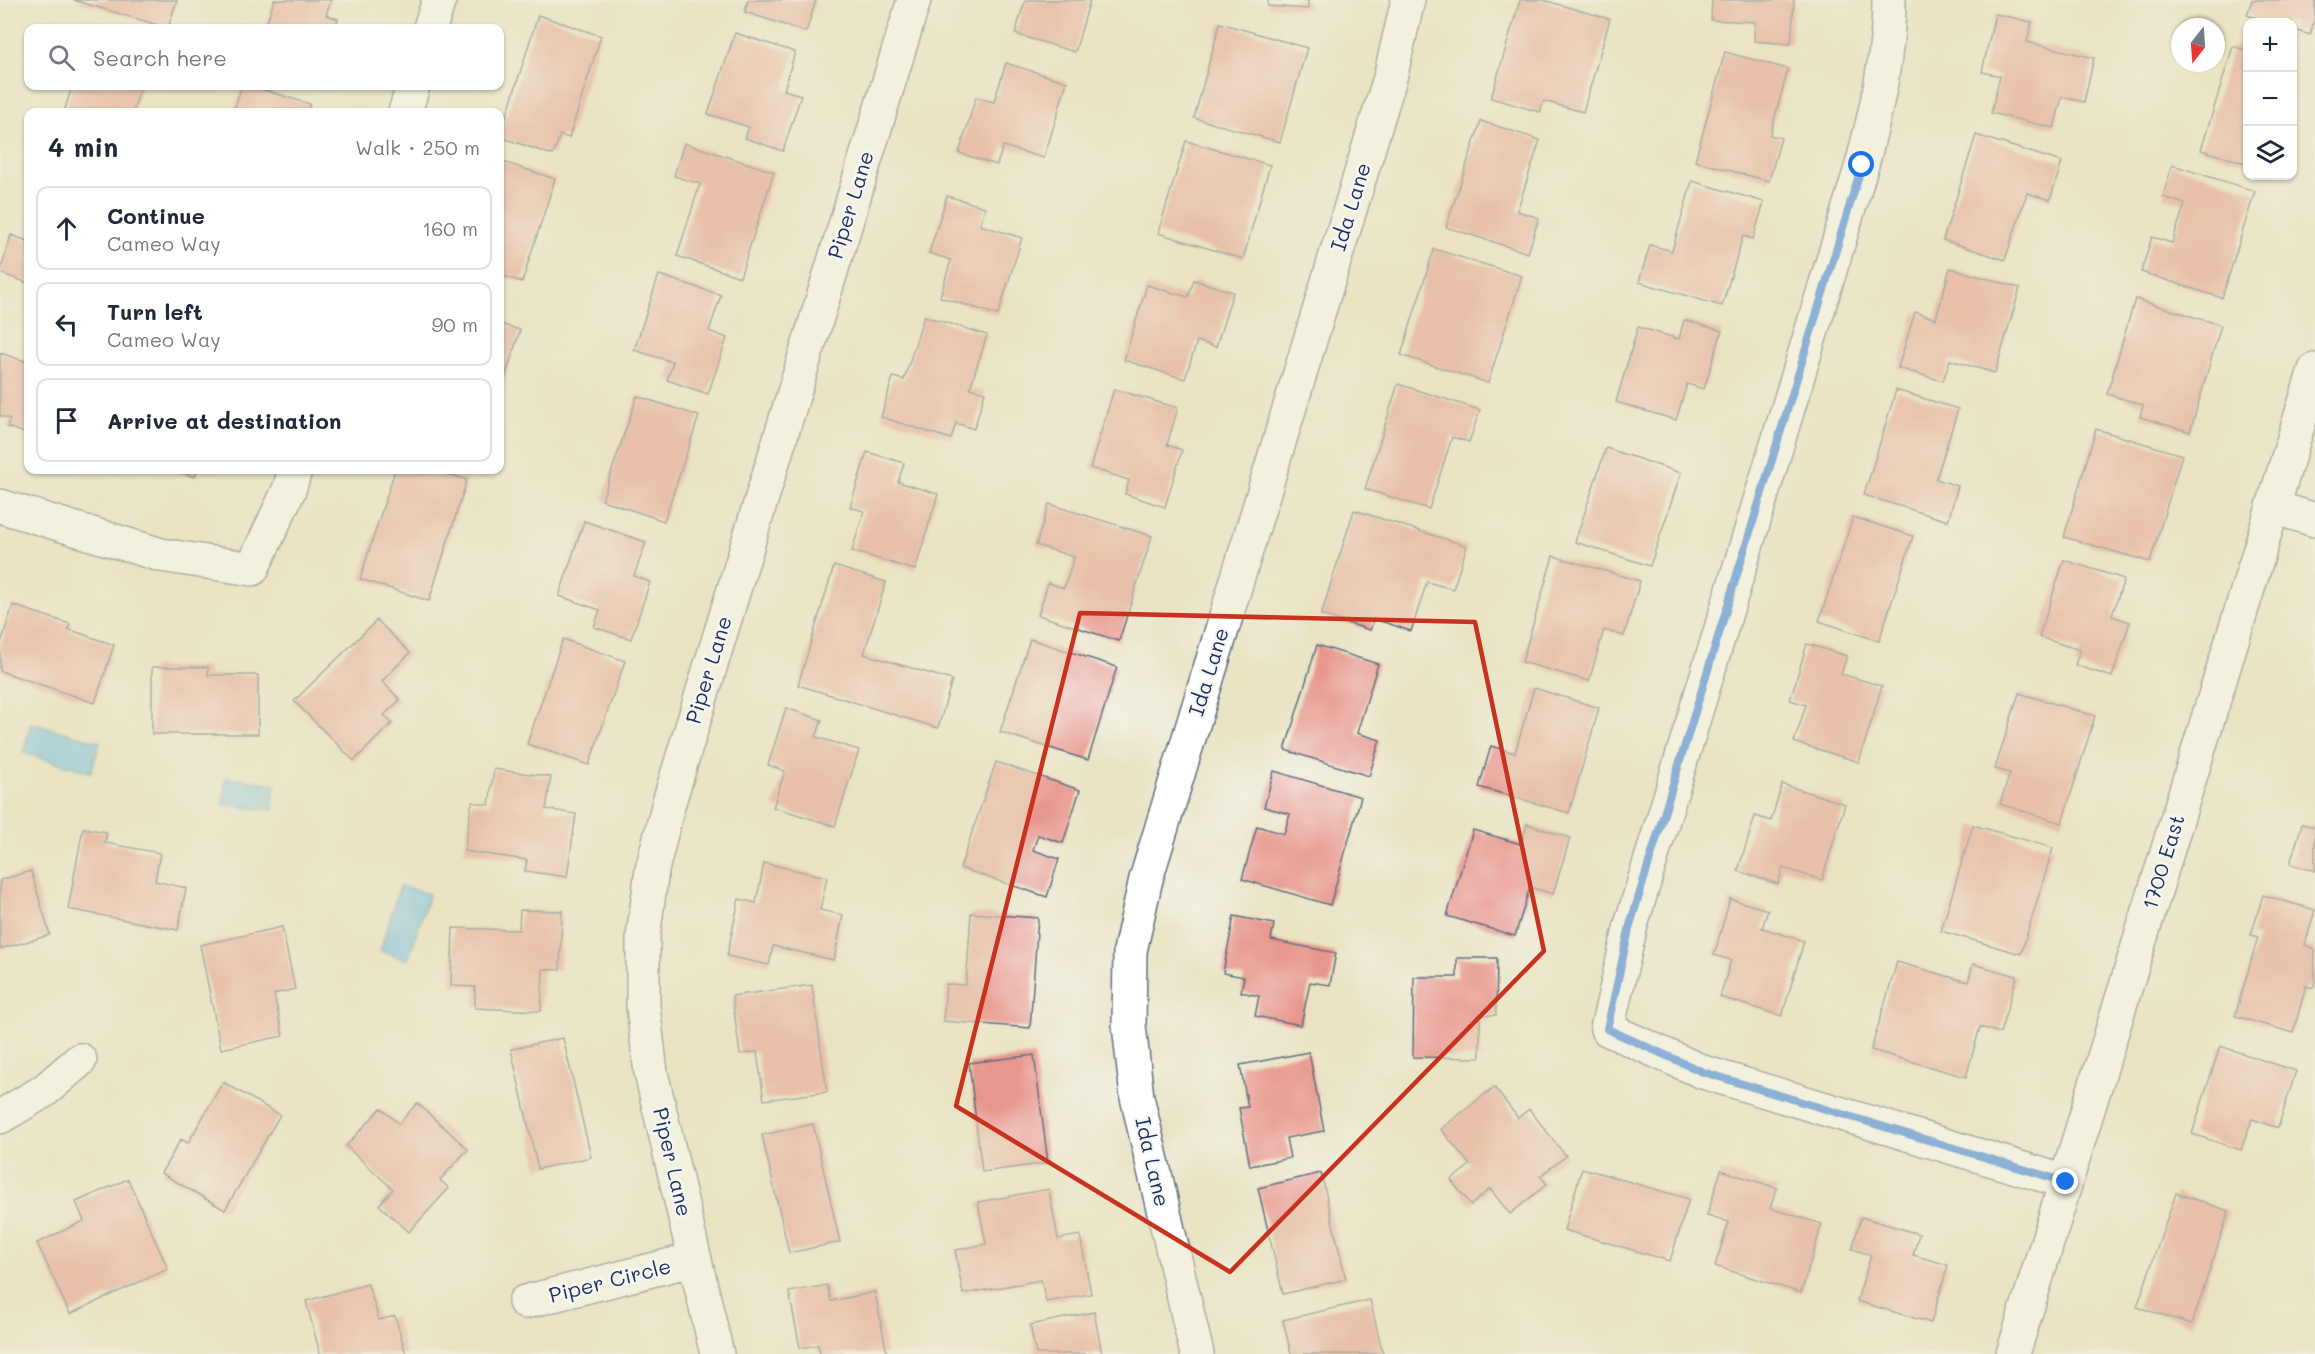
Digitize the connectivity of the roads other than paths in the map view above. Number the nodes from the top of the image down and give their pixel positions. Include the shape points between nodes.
1 (439, 0) edge
2 (914, 0) edge
3 (1408, 0) edge
4 (1889, 0) edge
5 (431, 24) edge
6 (412, 90) edge
7 (406, 108) edge
8 (2315, 370) edge
9 (294, 474) edge
10 (0, 506) edge
11 (2273, 507) junction
12 (2315, 520) edge
13 (80, 1060) dead end
14 (0, 1117) edge
15 (2066, 1182) junction
16 (695, 1259) junction
17 (525, 1302) dead end
18 (717, 1354) edge
19 (1197, 1354) edge
20 (2013, 1354) edge

1 - 5 street
2 - 16 street, Piper Lane via 669,802 652,870 643,937 643,1006 651,1073
3 - 19 street, Ida Lane via 1390,78 1146,879 1130,951 1129,1025 1137,1097
4 - 15 street via 1881,93 1862,165 1630,925 1607,1029 1703,1072
6 - 7 street
8 - 11 street, 1700 East
9 - 10 street via 252,569 161,555
11 - 12 street
11 - 15 street, 1700 East
13 - 14 street via 44,1091
15 - 20 street, 1700 East
16 - 17 street, Piper Circle
16 - 18 street, Piper Lane

